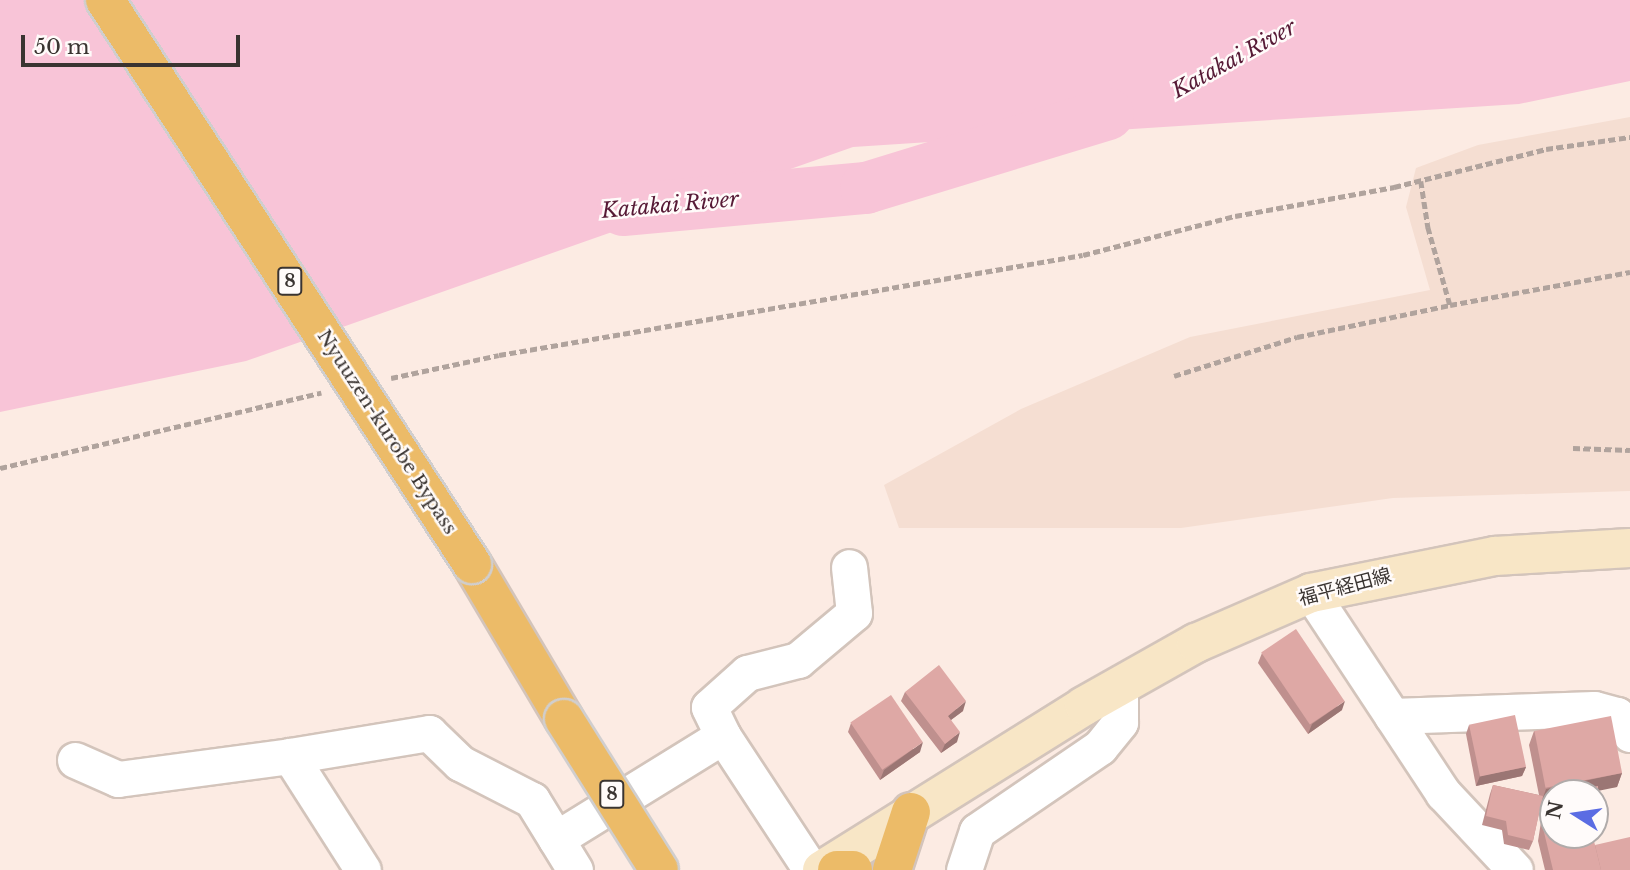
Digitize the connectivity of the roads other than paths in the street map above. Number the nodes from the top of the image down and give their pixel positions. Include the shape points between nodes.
1 (105, 0) edge
2 (1630, 548) edge
3 (849, 567) dead end
4 (1311, 593) junction
5 (1121, 687) junction
6 (1392, 716) junction
7 (1630, 734) edge
8 (723, 736) junction
9 (290, 756) junction
10 (75, 760) dead end
11 (556, 839) junction
12 (906, 844) edge
13 (363, 870) edge
14 (575, 870) edge
15 (659, 870) edge
16 (811, 870) edge
17 (822, 870) edge
18 (836, 870) edge
19 (856, 870) edge
20 (964, 870) edge
21 (1515, 870) edge

1 - 15 highway, Nyuuzen-kurobe Bypass / 8, bridge via 472,564
2 - 4 main road, 福平経田線 via 1496,556
3 - 8 street via 854,614 798,660 747,673 709,707
4 - 5 main road, 福平経田線 via 1196,643
4 - 6 street
5 - 12 main road, 福平経田線 via 1084,706
5 - 20 street via 1120,722 1100,747 977,831
6 - 7 street via 1594,709 1617,715
6 - 21 street via 1443,793
8 - 11 street
8 - 16 street
9 - 10 street via 118,779
9 - 11 street via 429,733 460,763 532,800
9 - 13 street
11 - 14 street
12 - 17 main road, 福平経田線
12 - 19 main road, 福平経田線
18 - 19 highway

